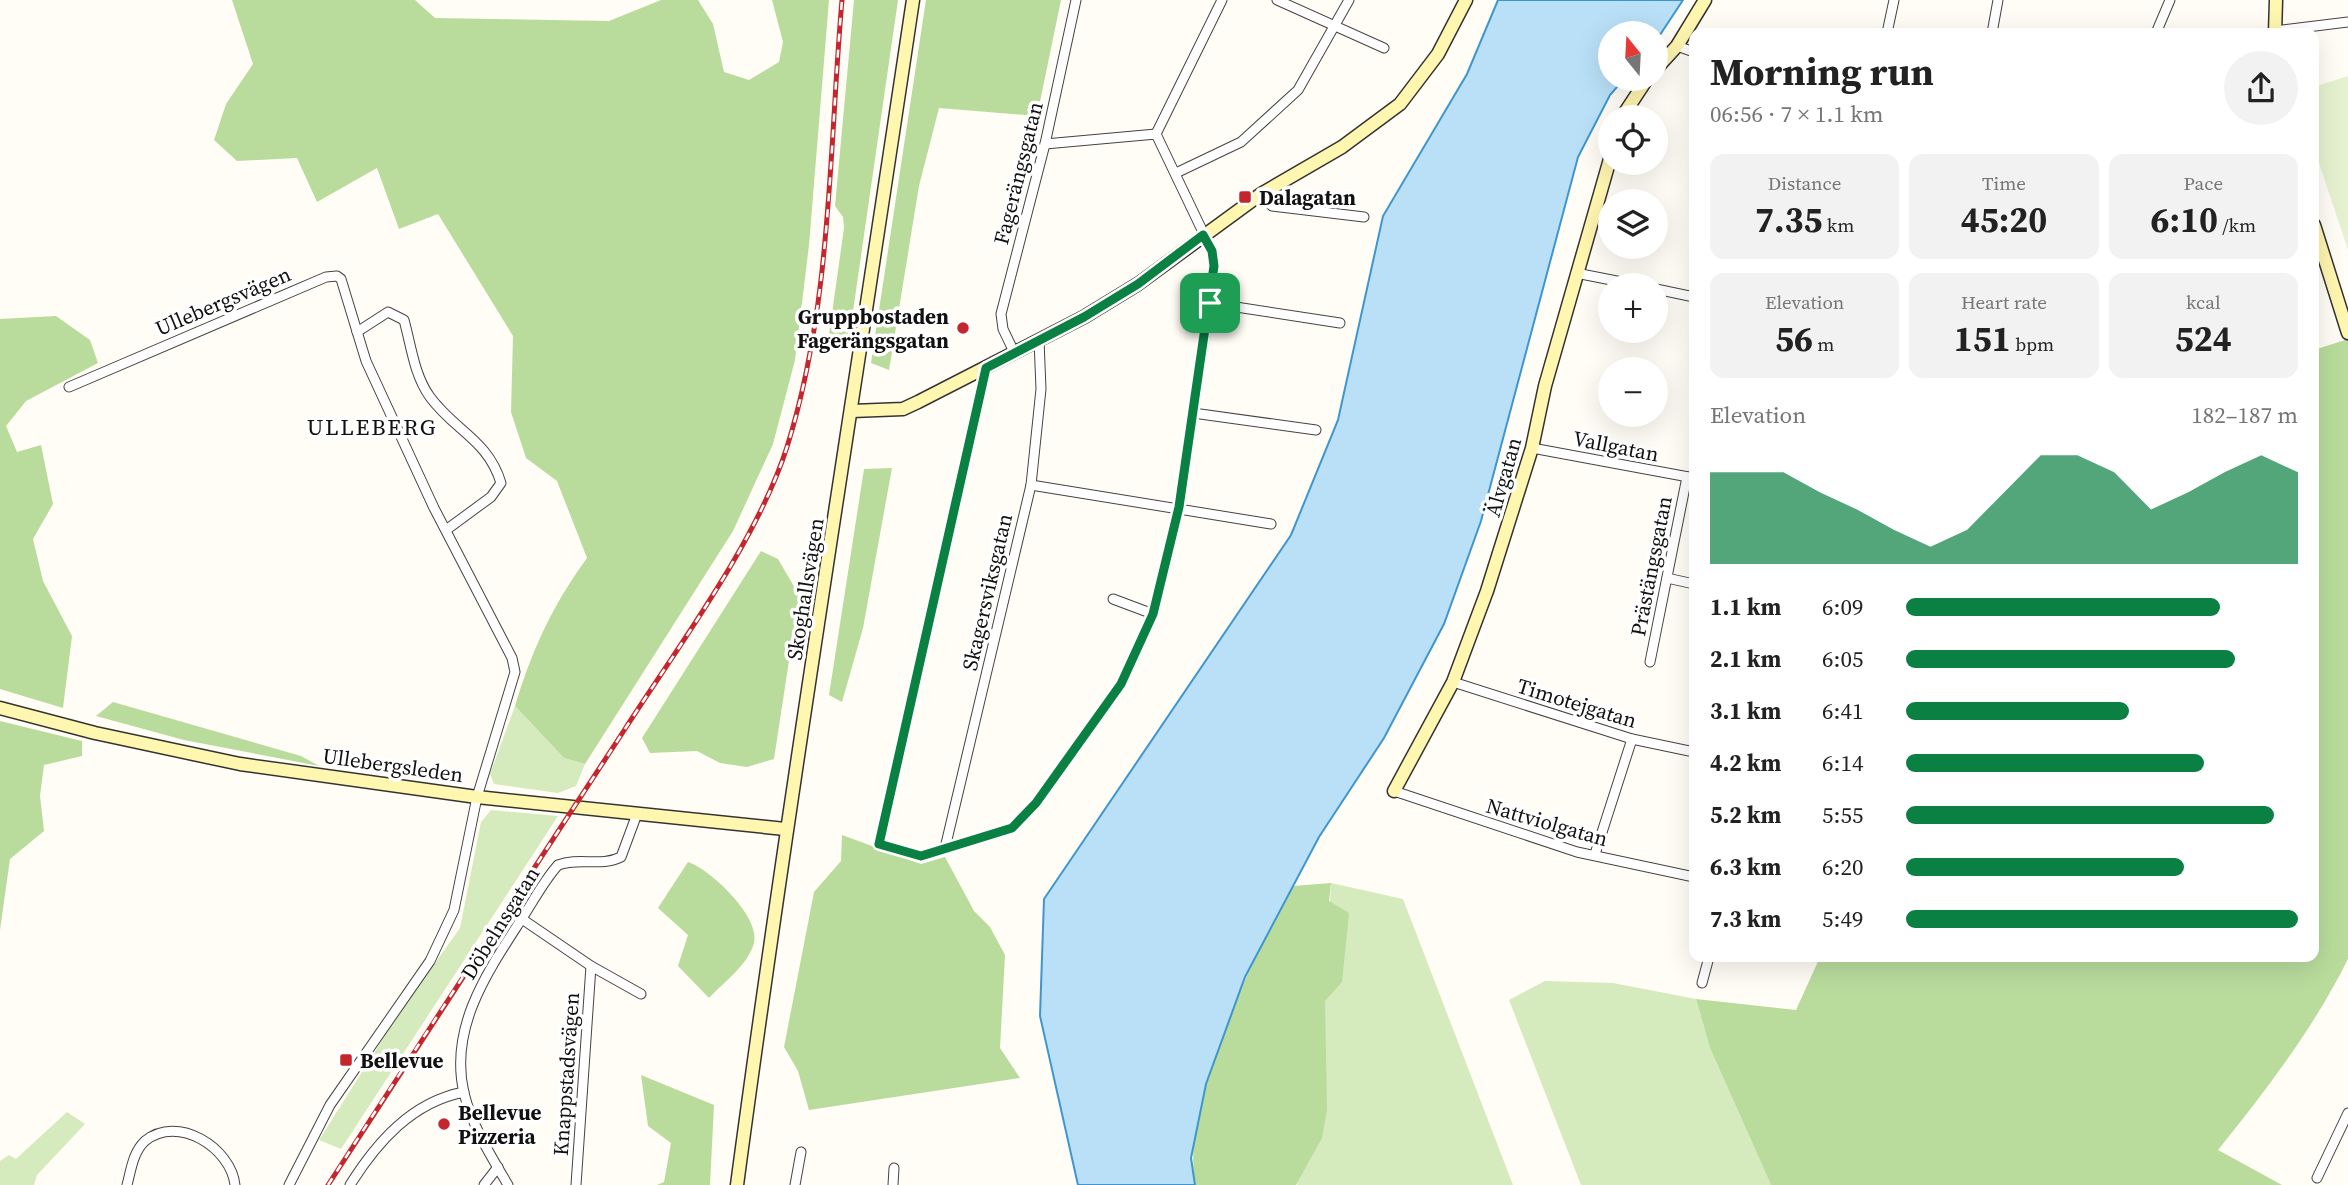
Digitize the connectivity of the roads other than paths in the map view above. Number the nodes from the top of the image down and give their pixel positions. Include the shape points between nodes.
1 (913, 0) edge
2 (1076, 0) edge
3 (1222, 0) edge
4 (1277, 0) edge
5 (1349, 0) edge
6 (1466, 0) edge
7 (1706, 0) edge
8 (1893, 0) edge
9 (1998, 0) edge
10 (2170, 0) edge
11 (2276, 0) edge
12 (2348, 22) edge
13 (1337, 24) junction
14 (1888, 28) edge
15 (1993, 28) edge
16 (2158, 28) edge
17 (2275, 28) edge
18 (2304, 28) edge
19 (1677, 46) junction
20 (1384, 48) dead end
21 (1689, 50) edge
22 (1668, 56) edge
23 (1156, 134) junction
24 (1045, 144) junction
25 (1175, 173) junction
26 (1605, 175) edge
27 (1261, 194) junction
28 (1364, 217) dead end
29 (1203, 235) junction
30 (2319, 241) edge
31 (1576, 273) junction
32 (1598, 277) edge
33 (1668, 292) edge
34 (1689, 296) edge
35 (1210, 303) junction
36 (1340, 323) dead end
37 (357, 332) junction
38 (2348, 333) edge
39 (1039, 340) junction
40 (1014, 352) junction
41 (986, 368) junction
42 (69, 387) dead end
43 (852, 411) junction
44 (1193, 413) junction
45 (1316, 430) dead end
46 (1532, 448) junction
47 (1689, 477) edge
48 (1689, 481) edge
49 (1031, 485) junction
50 (1179, 507) junction
51 (1271, 524) dead end
52 (446, 530) junction
53 (1667, 578) junction
54 (1689, 583) edge
55 (1113, 599) dead end
56 (1153, 614) junction
57 (1650, 662) dead end
58 (1452, 682) junction
59 (0, 708) edge
60 (1632, 739) junction
61 (1689, 751) edge
62 (1394, 791) joint
63 (477, 797) junction
64 (637, 814) junction
65 (785, 829) junction
66 (945, 848) junction
67 (1595, 854) junction
68 (1689, 876) edge
69 (522, 919) junction
70 (1708, 962) edge
71 (592, 966) junction
72 (1702, 983) dead end
73 (641, 994) dead end
74 (464, 1092) junction
75 (2348, 1113) edge
76 (801, 1153) dead end
77 (498, 1167) junction
78 (894, 1168) dead end
79 (2317, 1178) dead end
80 (127, 1185) edge
81 (235, 1185) edge
82 (289, 1185) edge
83 (350, 1185) edge
84 (484, 1185) edge
85 (508, 1185) edge
86 (576, 1185) edge
87 (737, 1185) edge
88 (795, 1185) edge
89 (893, 1185) edge

1 - 43 main road, Skoghallsvägen
2 - 24 street, Fagerängsgatan
3 - 23 street
4 - 13 street
5 - 13 street
6 - 27 main road via 1438,54 1400,104 1342,147
7 - 19 main road
8 - 14 street
9 - 15 street
10 - 16 street
11 - 17 main road
12 - 18 street
13 - 20 street
13 - 25 street via 1298,90 1241,142
19 - 21 street
19 - 22 main road
23 - 24 street
23 - 25 street
24 - 40 street, Fagerängsgatan via 1001,314
25 - 29 street
26 - 31 main road, Älvgatan
27 - 28 street via 1272,206
27 - 29 main road
29 - 35 street via 1214,266
29 - 39 main road via 1138,284
30 - 38 main road
31 - 32 street
31 - 46 main road, Älvgatan
33 - 34 street
35 - 36 street
35 - 44 street
37 - 42 street, Ullebergsvägen via 341,279 326,277
37 - 52 street, Ullebergsvägen
37 - 52 street via 388,312 404,320 416,366 431,398 494,461 501,484
39 - 40 main road
39 - 49 street, Skagersviksgatan via 1041,389
40 - 41 main road
41 - 43 main road via 902,409
41 - 66 street via 879,844 921,856
43 - 65 main road, Skoghallsvägen
44 - 45 street
44 - 50 street
46 - 47 street, Vallgatan
46 - 58 main road, Älvgatan via 1494,571
48 - 53 street, Prästängsgatan
49 - 50 street
49 - 66 street, Skagersviksgatan
50 - 51 street
50 - 56 street
52 - 63 street, Ullebergsvägen via 503,637 516,672
53 - 54 street
53 - 57 street, Prästängsgatan
55 - 56 street
56 - 66 street via 1121,684 1036,803 1012,828
58 - 60 street, Timotejgatan
58 - 62 main road, Älvgatan
59 - 63 main road, Ullebergsleden via 240,764
60 - 61 street, Timotejgatan
60 - 67 street
62 - 67 street, Nattviolgatan
63 - 64 main road, Ullebergsleden
63 - 82 street, Ullebergsvägen via 454,910 430,961 330,1105
64 - 65 main road, Ullebergsleden
64 - 69 street, Döbelnsgatan via 621,857 610,863 558,865
65 - 87 main road, Skoghallsvägen
67 - 68 street, Nattviolgatan
69 - 71 street
69 - 74 street, Döbelnsgatan via 469,1011
70 - 72 street
71 - 73 street
71 - 86 street, Knappstadsvägen
74 - 77 street, Döbelnsgatan
74 - 83 street via 433,1100 405,1120 379,1145
75 - 79 street
76 - 88 street
77 - 84 street
77 - 85 street, Döbelnsgatan
78 - 89 street
80 - 81 street via 135,1153 163,1132 175,1132 216,1148 230,1167

